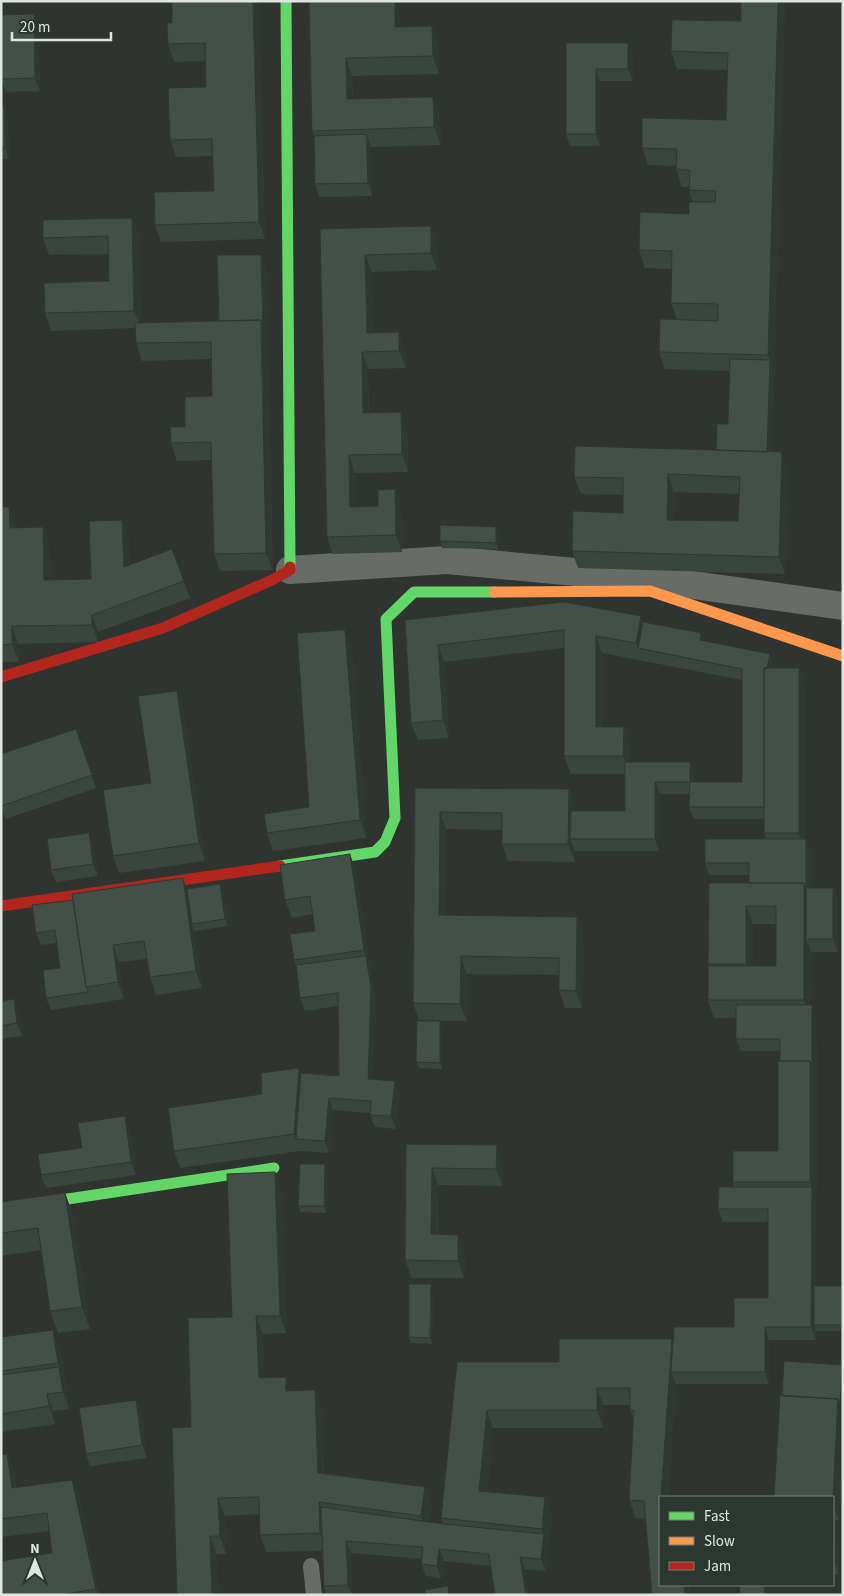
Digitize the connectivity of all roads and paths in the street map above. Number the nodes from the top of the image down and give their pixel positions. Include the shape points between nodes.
1 (286, 1) edge
2 (290, 570) junction
3 (843, 606) edge
4 (843, 656) edge
5 (1, 677) edge
6 (1, 906) edge
7 (274, 1168) dead end
8 (1, 1209) edge
9 (311, 1566) dead end
10 (314, 1595) edge

1 - 2 street
2 - 3 street via 447,560 650,579
2 - 5 street via 163,628
4 - 6 street via 650,591 414,592 386,619 395,818 385,842 375,852
7 - 8 street
9 - 10 lane

